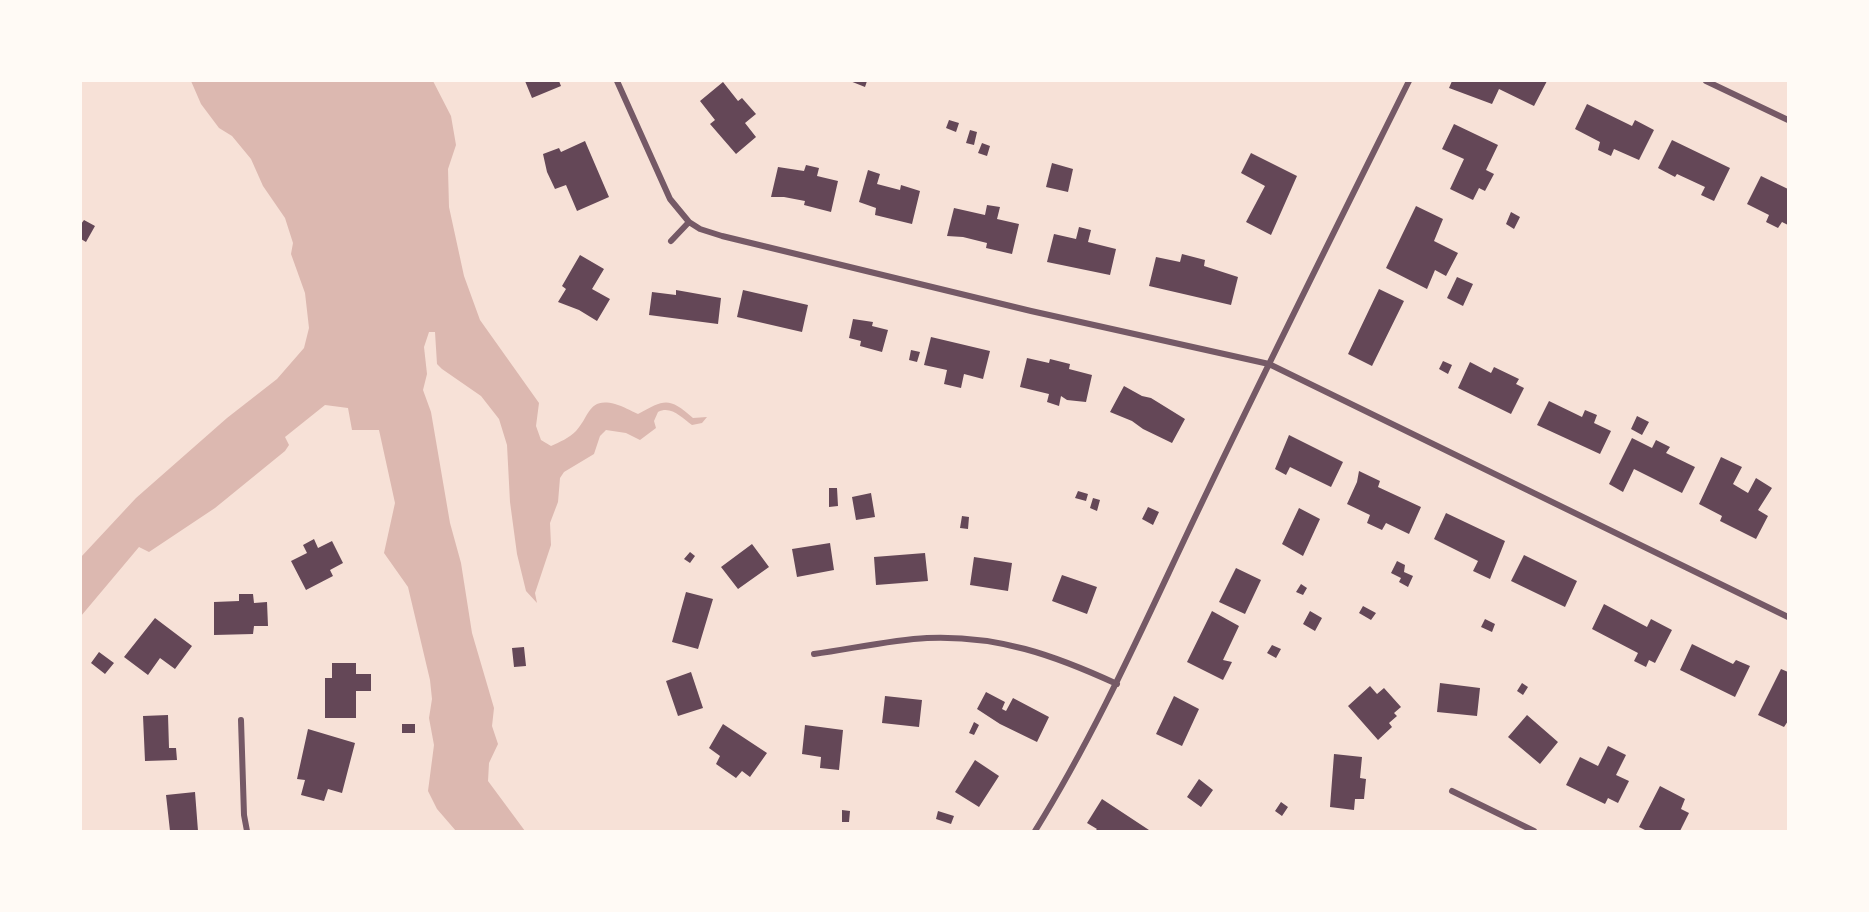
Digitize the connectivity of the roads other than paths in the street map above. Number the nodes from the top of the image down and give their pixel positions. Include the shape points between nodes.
1 (617, 81) edge
2 (1408, 81) edge
3 (1706, 81) edge
4 (1788, 120) edge
5 (689, 222) junction
6 (671, 241) dead end
7 (1269, 364) junction
8 (1788, 616) edge
9 (814, 654) dead end
10 (1117, 684) junction
11 (241, 720) dead end
12 (1452, 791) dead end
13 (247, 831) edge
14 (1035, 831) edge
15 (1534, 831) edge

1 - 5 street via 670,199
2 - 7 street
3 - 4 street
5 - 6 street
5 - 7 street via 722,236
7 - 8 street
7 - 10 street
9 - 10 street via 925,638 991,641 1070,662
10 - 14 street
11 - 13 street
12 - 15 street

